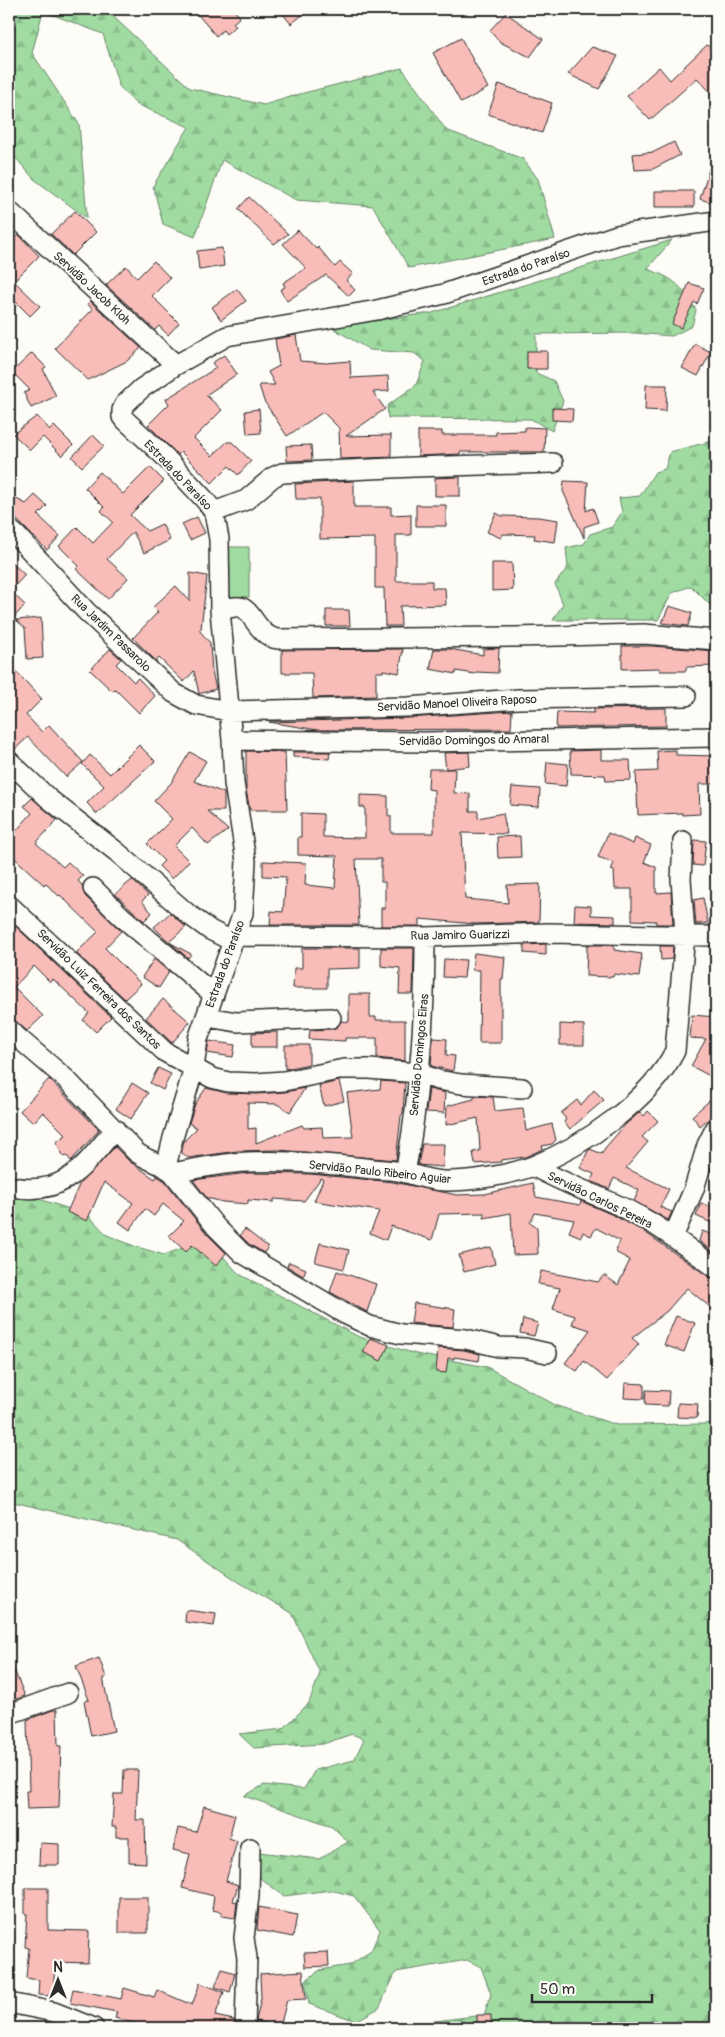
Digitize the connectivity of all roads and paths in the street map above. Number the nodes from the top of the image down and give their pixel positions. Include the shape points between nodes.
1 (9, 211) edge
2 (716, 221) edge
3 (176, 365) junction
4 (553, 463) dead end
5 (214, 512) junction
6 (9, 530) edge
7 (220, 610) junction
8 (716, 640) edge
9 (686, 696) dead end
10 (229, 711) junction
11 (716, 737) edge
12 (232, 740) junction
13 (9, 761) edge
14 (683, 841) dead end
15 (93, 888) dead end
16 (9, 905) edge
17 (685, 934) junction
18 (716, 936) edge
19 (425, 937) junction
20 (234, 939) junction
21 (214, 995) junction
22 (206, 1017) junction
23 (331, 1018) dead end
24 (9, 1030) edge
25 (194, 1068) junction
26 (418, 1073) junction
27 (522, 1088) dead end
28 (115, 1129) junction
29 (715, 1129) edge
30 (533, 1166) junction
31 (170, 1170) junction
32 (405, 1173) junction
33 (9, 1186) edge
34 (672, 1237) junction
35 (716, 1268) edge
36 (547, 1353) dead end
37 (68, 1693) dead end
38 (9, 1714) edge
39 (250, 1848) dead end
40 (9, 2003) edge
41 (94, 2028) edge
42 (244, 2028) edge

1 - 3 street, Servidão Jacob Kloh
2 - 3 street, Estrada do Paraíso via 617,235 444,294 377,310 227,336
3 - 5 street, Estrada do Paraíso via 125,404 122,418 165,458
4 - 5 street via 282,473 246,500
5 - 7 street, Estrada do Paraíso via 219,539
6 - 10 street, Rua Jardim Passarolo via 86,611 174,693 196,705
7 - 8 street via 246,609 266,635 278,639 644,634
7 - 10 street, Estrada do Paraíso
9 - 10 street, Servidão Manoel Oliveira Raposo via 518,699
10 - 12 street, Estrada do Paraíso
11 - 12 street, Servidão Domingos do Amaral via 424,742
12 - 20 street, Estrada do Paraíso via 234,783 246,861 243,913
13 - 20 street via 49,799 182,909 210,930
14 - 17 street, Servidão Paulo Ribeiro Aguiar via 681,879
15 - 21 street
16 - 25 street, Servidão Luiz Ferreira dos Santos via 166,1052
17 - 18 street, Rua Jamiro Guarizzi
17 - 19 street, Rua Jamiro Guarizzi via 548,933
17 - 30 street, Servidão Paulo Ribeiro Aguiar via 677,1042 668,1065 635,1101 605,1125 582,1141
19 - 20 street, Rua Jamiro Guarizzi
19 - 26 street, Servidão Domingos Eiras
20 - 21 street, Estrada do Paraíso
21 - 22 street, Estrada do Paraíso
22 - 23 street via 237,1022
22 - 25 street, Estrada do Paraíso via 198,1039
24 - 28 street via 66,1079
25 - 26 street, Servidão Luiz Ferreira dos Santos via 228,1082 256,1083 344,1069
25 - 31 street, Estrada do Paraíso via 173,1138
26 - 27 street, Servidão Luiz Ferreira dos Santos via 461,1084
26 - 32 street, Servidão Domingos Eiras via 413,1132
28 - 31 street via 143,1158
28 - 33 street via 85,1165 59,1184 34,1189
29 - 34 street via 694,1189
30 - 32 street, Servidão Paulo Ribeiro Aguiar via 470,1180 427,1180
30 - 34 street, Servidão Carlos Pereira via 632,1212
31 - 32 street, Servidão Paulo Ribeiro Aguiar via 249,1162 322,1164
31 - 36 street via 216,1227 242,1253 345,1314 370,1326 400,1334 466,1338 499,1347
34 - 35 street, Servidão Carlos Pereira
37 - 38 street
39 - 42 street via 244,1938 247,1958
40 - 41 street via 54,2012

